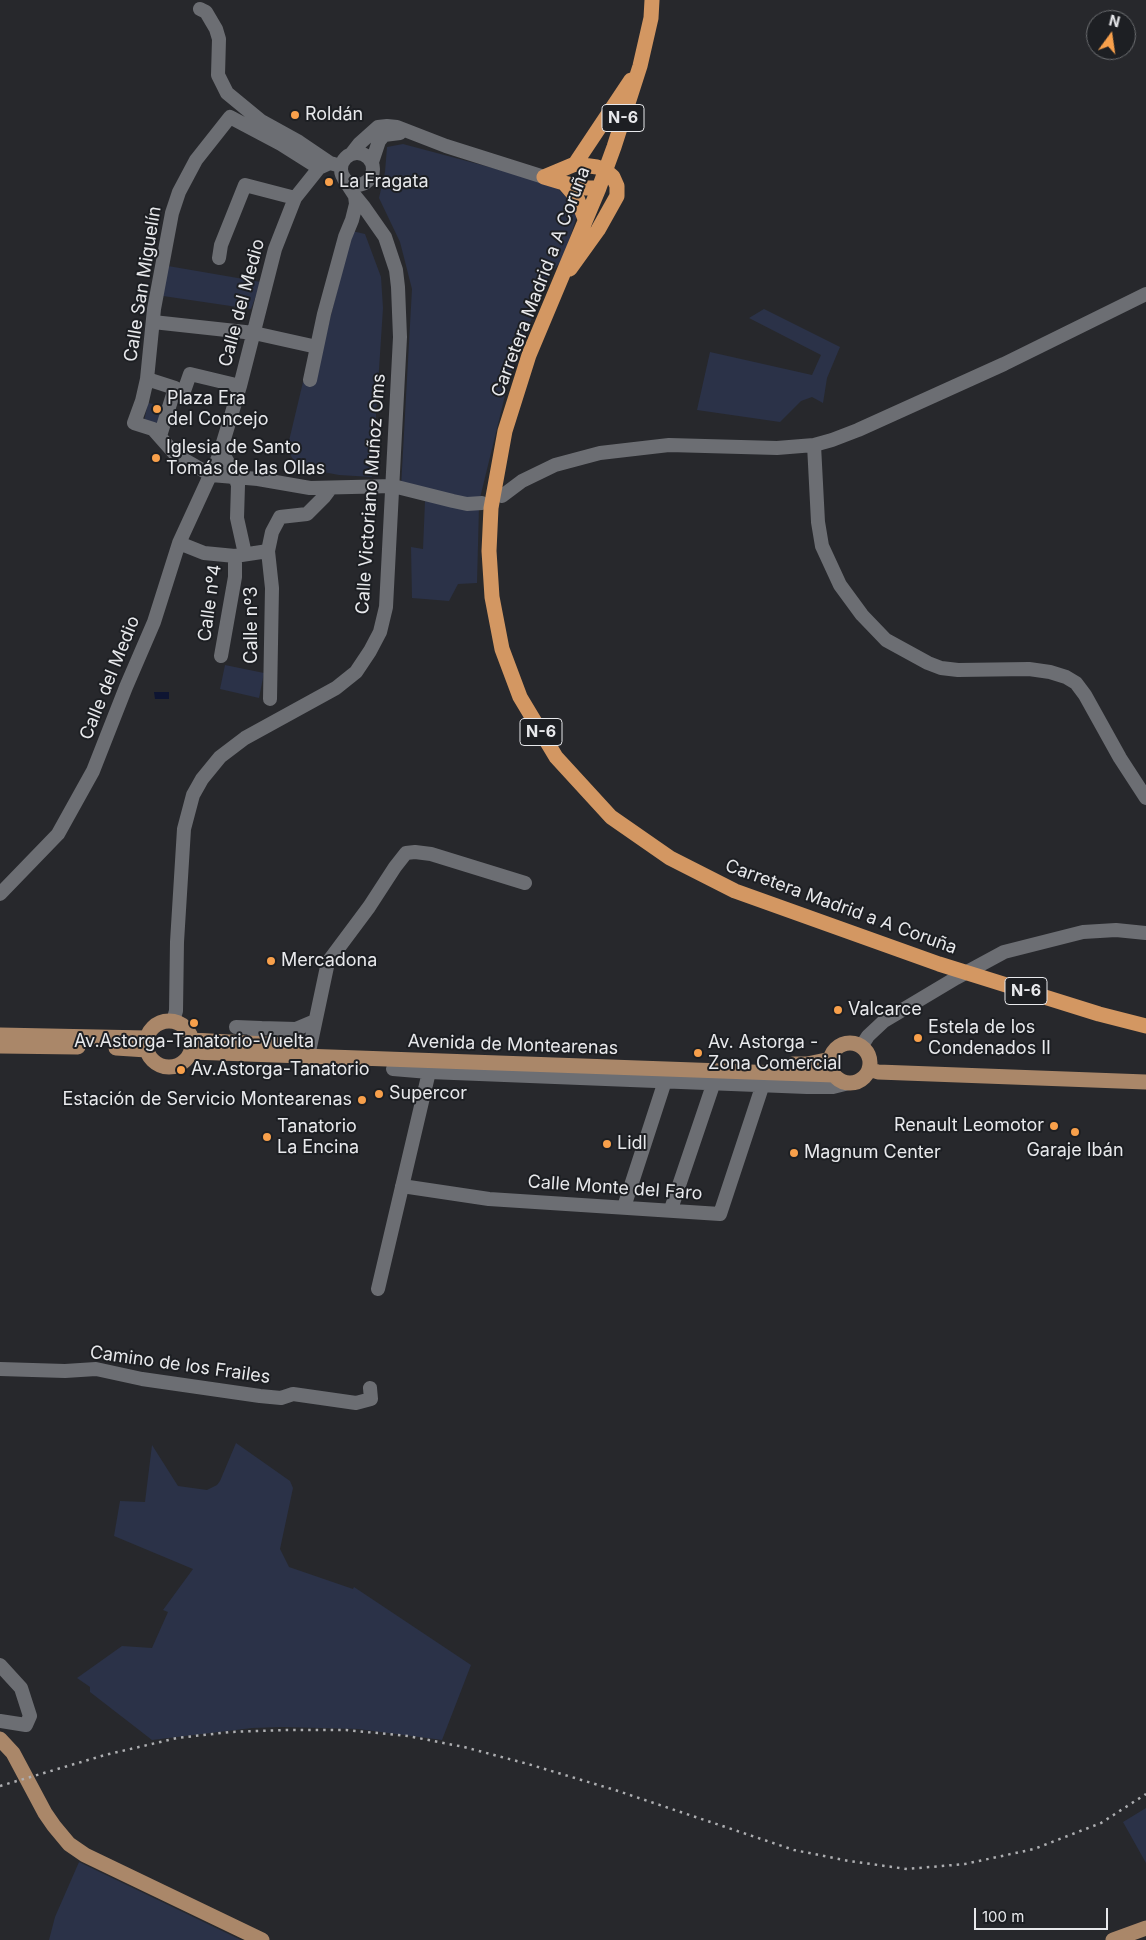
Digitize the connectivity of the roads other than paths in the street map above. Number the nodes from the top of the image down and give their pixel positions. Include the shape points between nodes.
1 (652, 0) edge
2 (200, 9) dead end
3 (640, 66) junction
4 (409, 133) junction
5 (352, 153) junction
6 (372, 162) junction
7 (575, 164) junction
8 (334, 169) junction
9 (605, 170) junction
10 (544, 177) junction
11 (368, 181) junction
12 (564, 183) junction
13 (599, 188) junction
14 (295, 198) junction
15 (366, 206) junction
16 (585, 219) junction
17 (352, 220) junction
18 (219, 258) dead end
19 (560, 281) junction
20 (1146, 294) edge
21 (153, 322) junction
22 (254, 333) junction
23 (317, 347) junction
24 (147, 379) junction
25 (310, 380) dead end
26 (240, 386) junction
27 (174, 391) junction
28 (160, 436) junction
29 (814, 445) junction
30 (219, 456) junction
31 (211, 475) junction
32 (233, 477) junction
33 (393, 486) junction
34 (330, 489) junction
35 (502, 496) dead end
36 (482, 503) dead end
37 (179, 543) junction
38 (268, 551) junction
39 (240, 555) junction
40 (221, 656) dead end
41 (270, 699) dead end
42 (1146, 798) edge
43 (525, 883) dead end
44 (0, 894) edge
45 (1146, 933) edge
46 (1066, 1004) junction
47 (1146, 1019) edge
48 (173, 1021) junction
49 (316, 1021) junction
50 (1146, 1026) edge
51 (236, 1027) dead end
52 (261, 1028) junction
53 (296, 1029) junction
54 (0, 1036) edge
55 (311, 1042) junction
56 (249, 1043) junction
57 (147, 1044) junction
58 (0, 1046) edge
59 (192, 1046) junction
60 (861, 1047) junction
61 (830, 1060) junction
62 (393, 1069) dead end
63 (869, 1069) junction
64 (429, 1072) junction
65 (834, 1075) junction
66 (665, 1081) junction
67 (714, 1082) junction
68 (1146, 1082) edge
69 (848, 1083) junction
70 (763, 1084) junction
71 (402, 1186) junction
72 (624, 1207) junction
73 (671, 1209) junction
74 (378, 1289) dead end
75 (0, 1368) edge
76 (370, 1388) dead end
77 (0, 1665) edge
78 (0, 1721) edge
79 (0, 1740) edge
80 (1146, 1928) edge
81 (262, 1940) edge
82 (1113, 1940) edge

1 - 3 highway, Carretera Madrid a A Coruña / N-6
2 - 8 street via 206,12 216,29 219,40 218,75 227,93 262,121 299,142
3 - 7 highway
3 - 9 highway, Carretera Madrid a A Coruña / N-6
4 - 5 street via 397,127 378,127
4 - 6 street via 384,135
4 - 10 street
5 - 6 street via 366,155
5 - 8 street
6 - 11 street via 373,170
7 - 9 highway
7 - 10 highway
8 - 11 street via 349,183 357,185
8 - 14 street, Calle del Medio
8 - 15 street
8 - 21 street, Calle San Miguelín via 230,117 196,160 179,192 172,212
9 - 13 highway, Carretera Madrid a A Coruña / N-6
9 - 19 highway via 617,186 615,203
10 - 12 highway
11 - 15 street
12 - 13 highway
12 - 16 highway via 576,198
13 - 16 highway, Carretera Madrid a A Coruña / N-6
14 - 18 street via 245,185
14 - 22 street, Calle del Medio via 274,248
15 - 17 street via 365,216
15 - 17 street via 356,204
15 - 33 street, Calle Victoriano Muñoz Oms via 385,237 396,270 400,310
16 - 19 highway, Carretera Madrid a A Coruña / N-6
17 - 23 street
19 - 46 highway, Carretera Madrid a A Coruña / N-6 via 529,355 505,431 491,508 489,551 492,597 502,649 520,697 556,757 611,817 670,858 735,891 939,964
20 - 29 street via 1004,364 858,430
21 - 22 street
21 - 24 street, Calle San Miguelín
22 - 23 street
22 - 26 street, Calle del Medio
23 - 25 street
24 - 27 street via 175,388
24 - 28 street via 134,423 154,429
26 - 27 street via 190,374 183,394
26 - 30 street, Calle del Medio
27 - 28 street
28 - 31 street via 176,456
29 - 35 street via 777,448 669,445 600,453 554,465 522,481
29 - 42 street via 822,546 840,585 862,615 886,640 941,668 1029,669 1050,672 1076,683
30 - 31 street, Calle del Medio
30 - 32 street via 226,459
31 - 32 street
31 - 37 street, Calle del Medio
32 - 34 street
32 - 39 street, Calle nº4 via 238,485
33 - 34 street
33 - 36 street via 468,504
33 - 48 street, Calle Victoriano Muñoz Oms via 386,607 380,632 370,651 356,672 336,688 245,738 220,758 193,795 184,829
34 - 38 street via 308,514 280,517 272,532
37 - 39 street via 204,553
37 - 44 street, Calle del Medio via 154,622 93,771 58,834
38 - 39 street
38 - 41 street, Calle nº3 via 272,588
39 - 40 street, Calle nº4
43 - 49 street via 431,854 406,853 328,962
45 - 60 street, Carretera Madrid a A Coruña via 1116,930 1083,932 1004,952 884,1021
46 - 47 highway, N-6
46 - 50 highway, Carretera Madrid a A Coruña / N-6
48 - 57 main road via 157,1025 151,1031
48 - 59 main road via 188,1030
49 - 53 street
49 - 55 street
51 - 52 street
52 - 53 street
52 - 56 street
53 - 55 street via 309,1034
54 - 57 main road
55 - 56 main road, Avenida de Montearenas
55 - 61 main road, Avenida de Montearenas via 807,1064
56 - 59 main road, Avenida de Montearenas
57 - 58 main road
57 - 59 main road via 153,1061 170,1067 184,1063
59 - 65 main road, Avenida de Montearenas
60 - 61 main road via 840,1046
60 - 63 main road via 869,1059
61 - 65 main road
62 - 64 street
63 - 68 main road via 878,1072
63 - 69 main road via 861,1080
64 - 66 street
64 - 71 street
65 - 69 main road
66 - 67 street
66 - 72 street
67 - 70 street
67 - 73 street
69 - 70 street via 833,1087
70 - 73 street, Calle Monte del Faro via 720,1214
71 - 72 street, Calle Monte del Faro via 489,1199
71 - 74 street
72 - 73 street, Calle Monte del Faro
75 - 76 street, Camino de los Frailes via 96,1369 260,1396 281,1398 293,1394 356,1403 370,1399
77 - 78 street via 21,1688 30,1716 26,1725
79 - 81 main road via 13,1753 45,1813 69,1844 85,1855
80 - 82 main road

